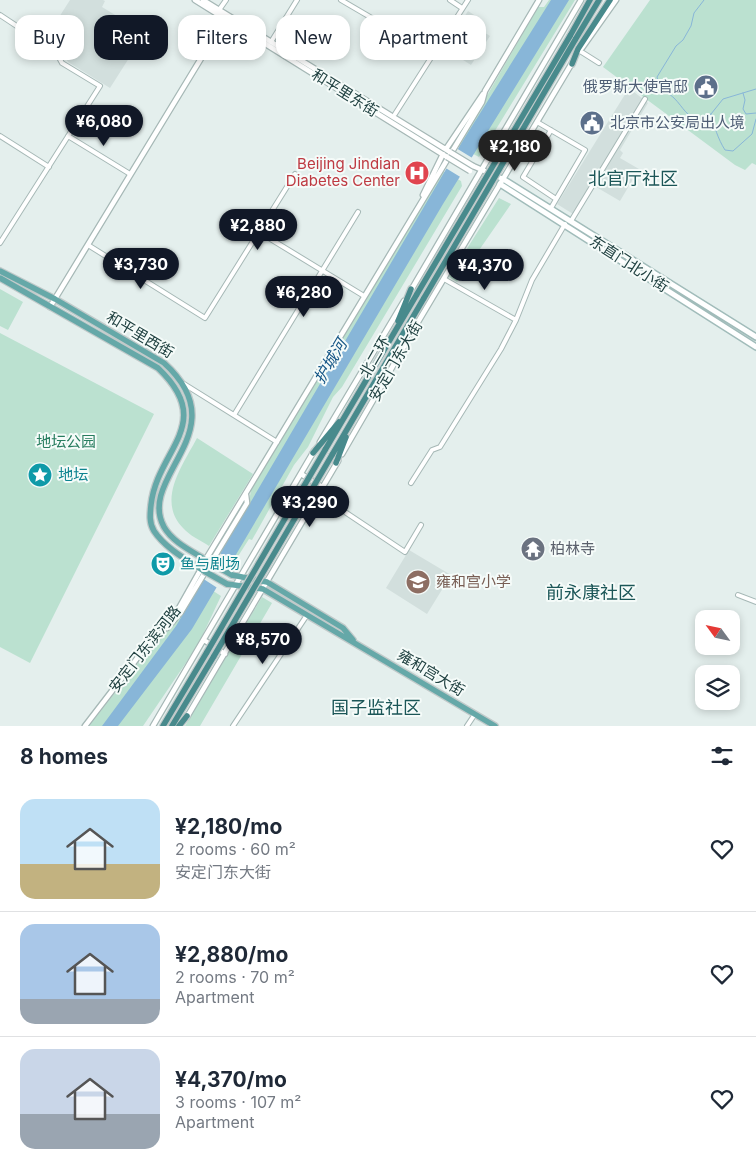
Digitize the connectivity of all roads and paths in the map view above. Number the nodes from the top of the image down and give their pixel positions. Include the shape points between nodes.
1 (195, 0) edge
2 (203, 0) edge
3 (226, 0) edge
4 (297, 0) edge
5 (341, 0) edge
6 (450, 0) edge
7 (468, 0) edge
8 (539, 0) edge
9 (581, 0) edge
10 (590, 0) edge
11 (599, 0) edge
12 (608, 0) edge
13 (616, 0) edge
14 (462, 8) junction
15 (219, 10) junction
16 (0, 15) edge
17 (219, 15) edge
18 (222, 15) edge
19 (366, 15) edge
20 (458, 15) edge
21 (577, 38) junction
22 (271, 42) junction
23 (266, 44) edge
24 (580, 51) junction
25 (200, 60) edge
26 (431, 60) edge
27 (599, 63) dead end
28 (572, 64) junction
29 (485, 91) junction
30 (526, 98) junction
31 (645, 99) dead end
32 (544, 110) junction
33 (395, 114) dead end
34 (537, 122) junction
35 (551, 130) junction
36 (0, 136) edge
37 (68, 136) junction
38 (447, 153) junction
39 (488, 159) junction
40 (49, 167) junction
41 (508, 170) junction
42 (482, 171) junction
43 (130, 174) junction
44 (295, 174) dead end
45 (479, 176) junction
46 (503, 179) junction
47 (500, 184) junction
48 (556, 199) junction
49 (463, 201) junction
50 (419, 203) junction
51 (551, 208) junction
52 (358, 212) dead end
53 (483, 213) junction
54 (571, 221) junction
55 (565, 224) junction
56 (259, 232) junction
57 (0, 243) edge
58 (88, 245) junction
59 (436, 247) junction
60 (625, 258) junction
61 (456, 259) junction
62 (323, 270) junction
63 (0, 271) edge
64 (0, 278) edge
65 (444, 278) junction
66 (411, 289) junction
67 (364, 296) junction
68 (55, 299) junction
69 (50, 307) junction
70 (516, 320) junction
71 (416, 325) junction
72 (756, 337) edge
73 (389, 342) junction
74 (756, 347) edge
75 (386, 363) junction
76 (181, 382) junction
77 (350, 408) junction
78 (234, 415) junction
79 (351, 422) junction
80 (277, 442) junction
81 (313, 453) junction
82 (336, 463) junction
83 (301, 474) junction
84 (411, 483) dead end
85 (322, 487) junction
86 (318, 494) junction
87 (246, 495) junction
88 (421, 525) dead end
89 (208, 560) junction
90 (202, 570) junction
91 (241, 577) junction
92 (267, 582) junction
93 (236, 585) junction
94 (263, 589) junction
95 (738, 595) dead end
96 (756, 602) edge
97 (308, 615) junction
98 (162, 632) junction
99 (204, 640) junction
100 (355, 642) junction
101 (225, 654) junction
102 (475, 714) junction
103 (187, 716) joint
104 (85, 726) edge
105 (153, 726) edge
106 (163, 726) edge
107 (172, 726) edge
108 (180, 726) edge
109 (233, 726) edge
110 (467, 726) edge
111 (495, 726) edge

1 - 17 street, 和平里东街
2 - 15 street, 和平里东街
3 - 15 street
4 - 22 street
5 - 19 street
6 - 14 street
7 - 14 street
8 - 29 street
9 - 30 street, 安定门东大街
10 - 73 highway, 北二环, bridge
11 - 21 highway, 北二环
12 - 21 highway
12 - 28 highway
13 - 24 street, 安定门东大街
14 - 20 street
15 - 18 street
15 - 22 street, 和平里东街
16 - 37 street via 56,52 62,63 100,86
21 - 75 highway, 北二环, bridge
22 - 38 street, 和平里东街
23 - 38 street, 和平里东街
24 - 27 street
24 - 28 street, 安定门东大街
25 - 43 street
26 - 33 street
28 - 32 street, 安定门东大街
29 - 38 street
29 - 50 street via 482,102
30 - 32 street
30 - 39 street, 安定门东大街
31 - 54 street
32 - 34 street, 安定门东大街
34 - 35 street
34 - 41 street, 安定门东大街
35 - 48 street via 523,177
35 - 48 street via 585,150
36 - 40 street
37 - 40 street
37 - 43 street
38 - 42 street, 和平里东街, bridge
38 - 45 street, 和平里东街, bridge
38 - 50 street
39 - 41 street
39 - 42 street, 安定门东大街
40 - 57 street
41 - 46 street, 安定门东大街
42 - 45 street, 安定门东大街
42 - 46 street, 和平里东街
43 - 58 street
44 - 56 street
45 - 47 street, 和平里东街
45 - 49 street, 安定门东大街
46 - 47 street, 安定门东大街
46 - 51 main road, 东直门北小街
47 - 53 street, 安定门东大街
47 - 55 main road, 东直门北小街
48 - 51 street
49 - 53 street
49 - 59 street, 安定门东大街
50 - 67 street
51 - 54 main road, 东直门北小街
52 - 62 street
53 - 61 street, 安定门东大街
54 - 60 main road, 东直门北小街
55 - 60 main road, 东直门北小街
55 - 70 street via 532,280
56 - 58 street via 205,318
56 - 62 street
58 - 68 street
59 - 61 street
59 - 66 street, 安定门东大街
60 - 72 main road, 东直门北小街
60 - 74 main road, 东直门北小街
61 - 65 street, 安定门东大街
62 - 67 street
62 - 78 street
63 - 68 main road, 和平里西街
64 - 69 main road, 和平里西街
65 - 70 street
65 - 71 street, 安定门东大街
66 - 73 highway
66 - 81 street, 安定门东大街
67 - 80 street
68 - 69 street
68 - 76 main road, 和平里西街 via 164,363
69 - 90 main road, 和平里西街 via 158,368 176,390 183,412 181,436 156,482 150,522 163,543
70 - 84 street via 440,447 432,450
71 - 75 highway
71 - 82 street, 安定门东大街
73 - 77 highway, 北二环
75 - 79 highway, 北二环
76 - 78 street
76 - 89 main road, 和平里西街 via 192,414 190,433 162,490 159,510 172,536
77 - 81 highway
77 - 106 highway, 北二环, bridge
78 - 80 street
79 - 82 highway
79 - 107 highway, 北二环, bridge
80 - 87 street
81 - 83 street, 安定门东大街
82 - 85 street, 安定门东大街
83 - 85 street
83 - 91 street, 安定门东大街
85 - 86 street, 安定门东大街
86 - 88 street via 405,552
86 - 92 street, 安定门东大街
87 - 89 street
87 - 98 street via 246,503 181,612
89 - 91 main road, 和平里西街, bridge
90 - 93 main road, 和平里西街, bridge via 227,584
90 - 98 street, 安定门东滨河路
91 - 92 main road, 和平里西街
91 - 93 street, 安定门东大街
92 - 94 street, 安定门东大街
92 - 100 main road, 雍和宫大街 via 343,628
93 - 94 main road
93 - 99 street, 安定门东大街
94 - 97 main road, 雍和宫大街
94 - 101 street, 安定门东大街
95 - 96 street
97 - 100 main road, 雍和宫大街
97 - 109 street
98 - 104 street, 安定门东滨河路
99 - 101 street
99 - 105 street, 安定门东大街
100 - 102 main road, 雍和宫大街
101 - 103 street, 安定门东大街
102 - 110 street
102 - 111 main road, 雍和宫大街
103 - 108 highway

